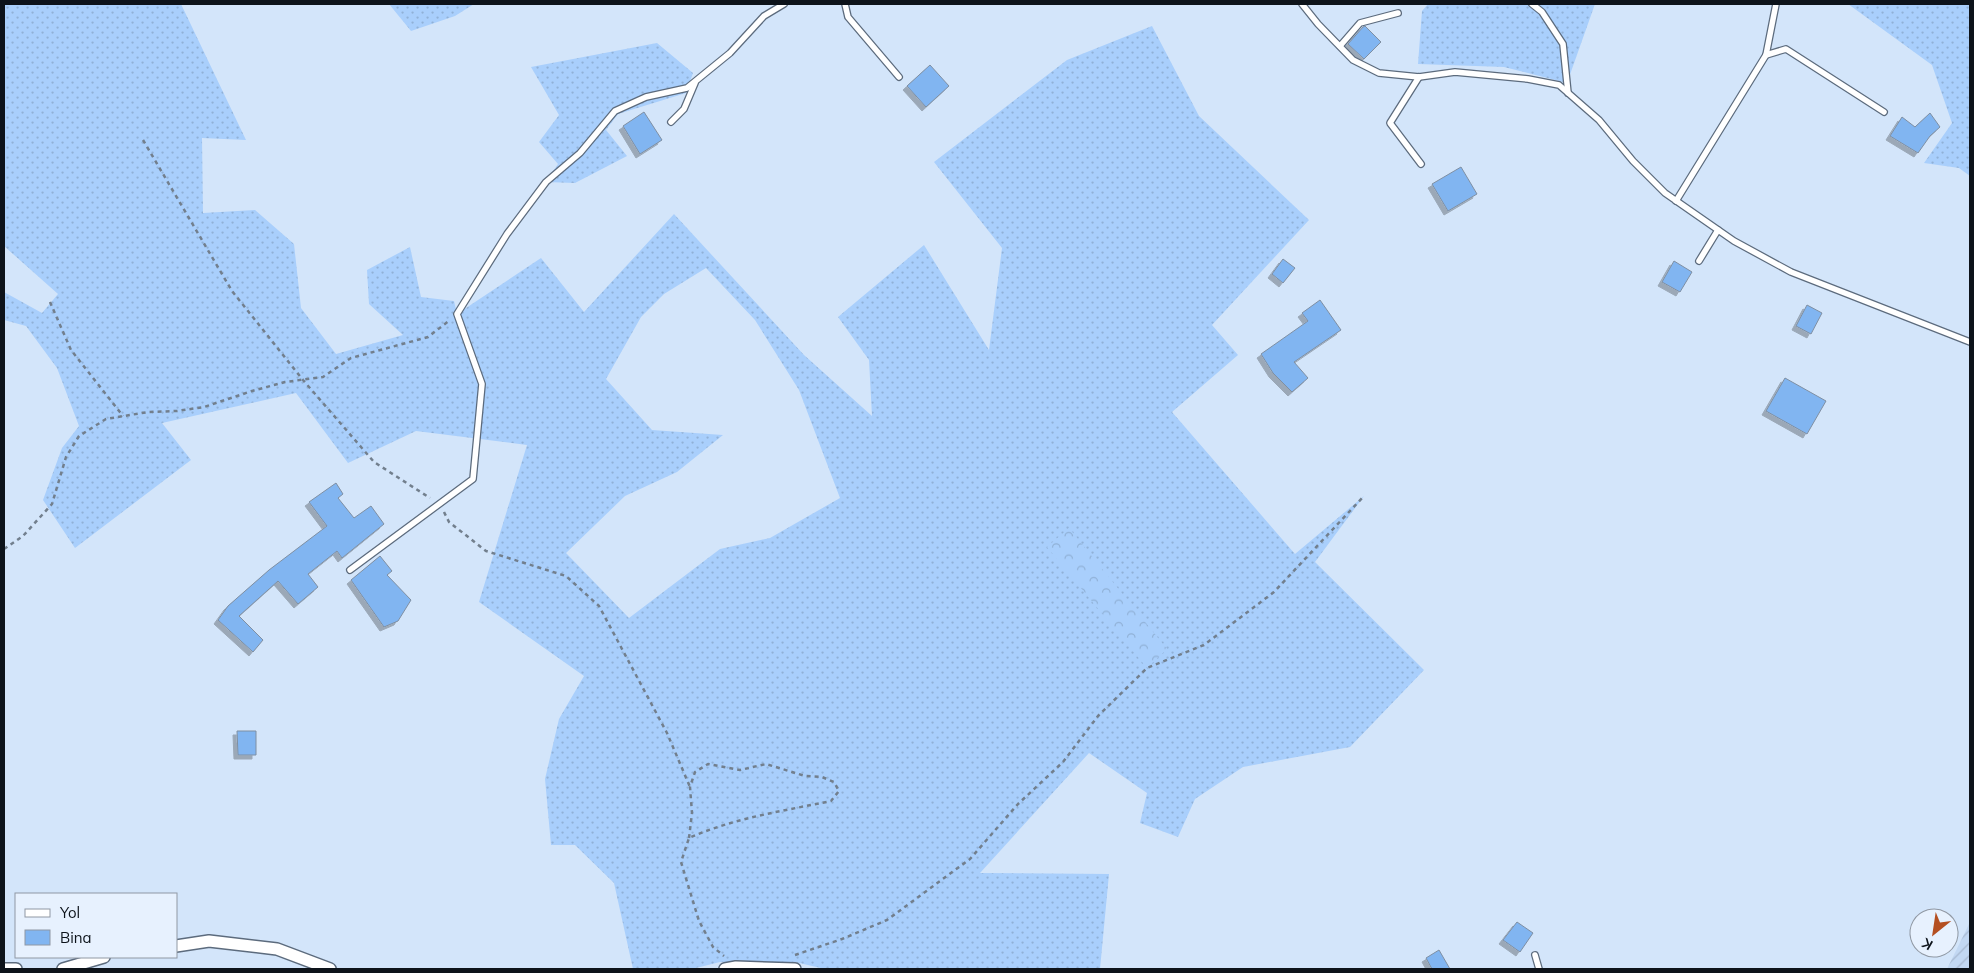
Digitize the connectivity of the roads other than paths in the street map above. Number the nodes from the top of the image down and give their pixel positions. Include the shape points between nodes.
1 (784, 4) edge
2 (845, 4) edge
3 (1302, 4) edge
4 (1532, 4) edge
5 (1776, 4) edge
6 (1398, 13) dead end
7 (1340, 46) junction
8 (1766, 55) junction
9 (899, 77) dead end
10 (1418, 77) junction
11 (696, 81) junction
12 (1568, 93) junction
13 (1884, 112) dead end
14 (671, 122) dead end
15 (1421, 164) dead end
16 (1676, 201) junction
17 (1718, 230) junction
18 (1698, 261) dead end
19 (1970, 342) edge
20 (350, 570) dead end
21 (178, 946) edge
22 (1535, 955) dead end
23 (101, 958) edge
24 (731, 968) edge
25 (4, 969) edge
26 (16, 969) edge
27 (63, 969) edge
28 (330, 969) edge
29 (795, 969) edge
30 (1539, 969) edge

1 - 11 lane via 764,16 730,53
2 - 9 lane via 848,16
3 - 7 lane
4 - 12 lane via 1542,12 1563,44
5 - 8 lane
6 - 7 lane via 1360,23
7 - 10 lane via 1353,60 1379,73
8 - 13 lane via 1786,49
8 - 16 lane
10 - 12 lane via 1455,72 1519,78 1558,85
10 - 15 lane via 1390,123
11 - 14 lane via 684,109
11 - 20 lane via 687,88 646,97 615,111 580,154 546,182 507,234 457,314 482,384 473,479
12 - 16 lane via 1600,120 1633,161
16 - 17 lane
17 - 18 lane
17 - 19 lane via 1791,272
21 - 28 street via 209,941 277,949
22 - 30 lane
23 - 27 street
24 - 29 street
25 - 26 street

